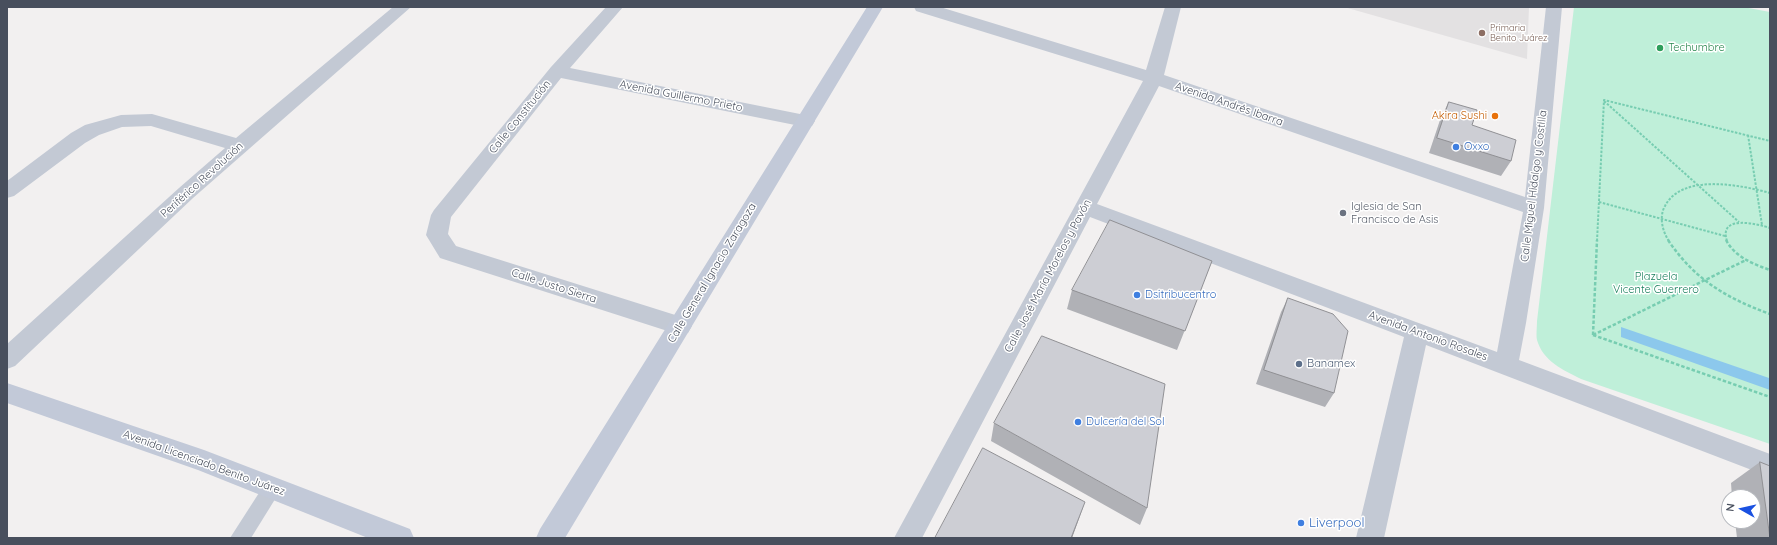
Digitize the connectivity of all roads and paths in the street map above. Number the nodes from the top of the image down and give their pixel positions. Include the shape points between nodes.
1 (403, 7) edge
2 (615, 7) edge
3 (875, 7) edge
4 (922, 7) edge
5 (1173, 7) edge
6 (1554, 7) edge
7 (557, 71) junction
8 (1154, 78) junction
9 (1604, 100) junction
10 (805, 121) junction
11 (1748, 136) junction
12 (1770, 141) edge
13 (239, 146) junction
14 (1697, 184) junction
15 (1755, 189) junction
16 (7, 190) edge
17 (1770, 193) edge
18 (1599, 202) junction
19 (1085, 207) junction
20 (1534, 208) junction
21 (1663, 220) junction
22 (1739, 222) junction
23 (1762, 225) junction
24 (1770, 228) edge
25 (436, 235) joint
26 (1725, 236) junction
27 (1746, 260) junction
28 (1770, 270) edge
29 (1704, 281) junction
30 (1770, 314) edge
31 (680, 326) junction
32 (1417, 332) junction
33 (1593, 335) junction
34 (7, 359) edge
35 (1506, 365) junction
36 (7, 393) edge
37 (1770, 397) edge
38 (1770, 466) edge
39 (273, 488) junction
40 (240, 538) edge
41 (400, 538) edge
42 (550, 538) edge
43 (908, 538) edge
44 (1370, 538) edge

1 - 13 street, Periférico Revolución
2 - 7 street, Calle Constitución
3 - 10 street, Calle General Ignacio Zaragoza
4 - 8 street, Avenida Andrés Ibarra
5 - 8 street, Calle José María Morelos y Pavón
6 - 20 street, Calle Miguel Hidalgo y Costilla
7 - 10 street, Avenida Guillermo Prieto
7 - 25 street, Calle Constitución via 441,215
8 - 19 street, Calle José María Morelos y Pavón
8 - 20 street, Avenida Andrés Ibarra
9 - 11 path
9 - 14 path
9 - 18 path
10 - 31 street, Calle General Ignacio Zaragoza
11 - 12 path
11 - 15 path
13 - 16 street via 152,120 121,121 107,124 82,136
13 - 34 street, Periférico Revolución
14 - 15 path via 1737,185
14 - 21 path via 1686,187 1670,197 1662,211
14 - 22 path
15 - 17 path
15 - 23 path
18 - 21 path
18 - 33 path
19 - 32 street, Avenida Antonio Rosales
19 - 43 street, Calle José María Morelos y Pavón
20 - 35 street, Calle Miguel Hidalgo y Costilla
21 - 26 path
21 - 29 path via 1663,231 1675,253
22 - 23 path
22 - 26 path via 1726,230
23 - 24 path
25 - 31 street, Calle Justo Sierra via 448,252
26 - 27 path via 1728,244
27 - 28 path
27 - 29 path
29 - 30 path via 1727,295
29 - 33 path
31 - 42 street, Calle General Ignacio Zaragoza
32 - 35 street, Avenida Antonio Rosales
32 - 44 street
33 - 37 path
35 - 38 street, Avenida Antonio Rosales
36 - 39 street, Avenida Licenciado Benito Juárez via 204,461
39 - 40 lane
39 - 41 street, Avenida Licenciado Benito Juárez

